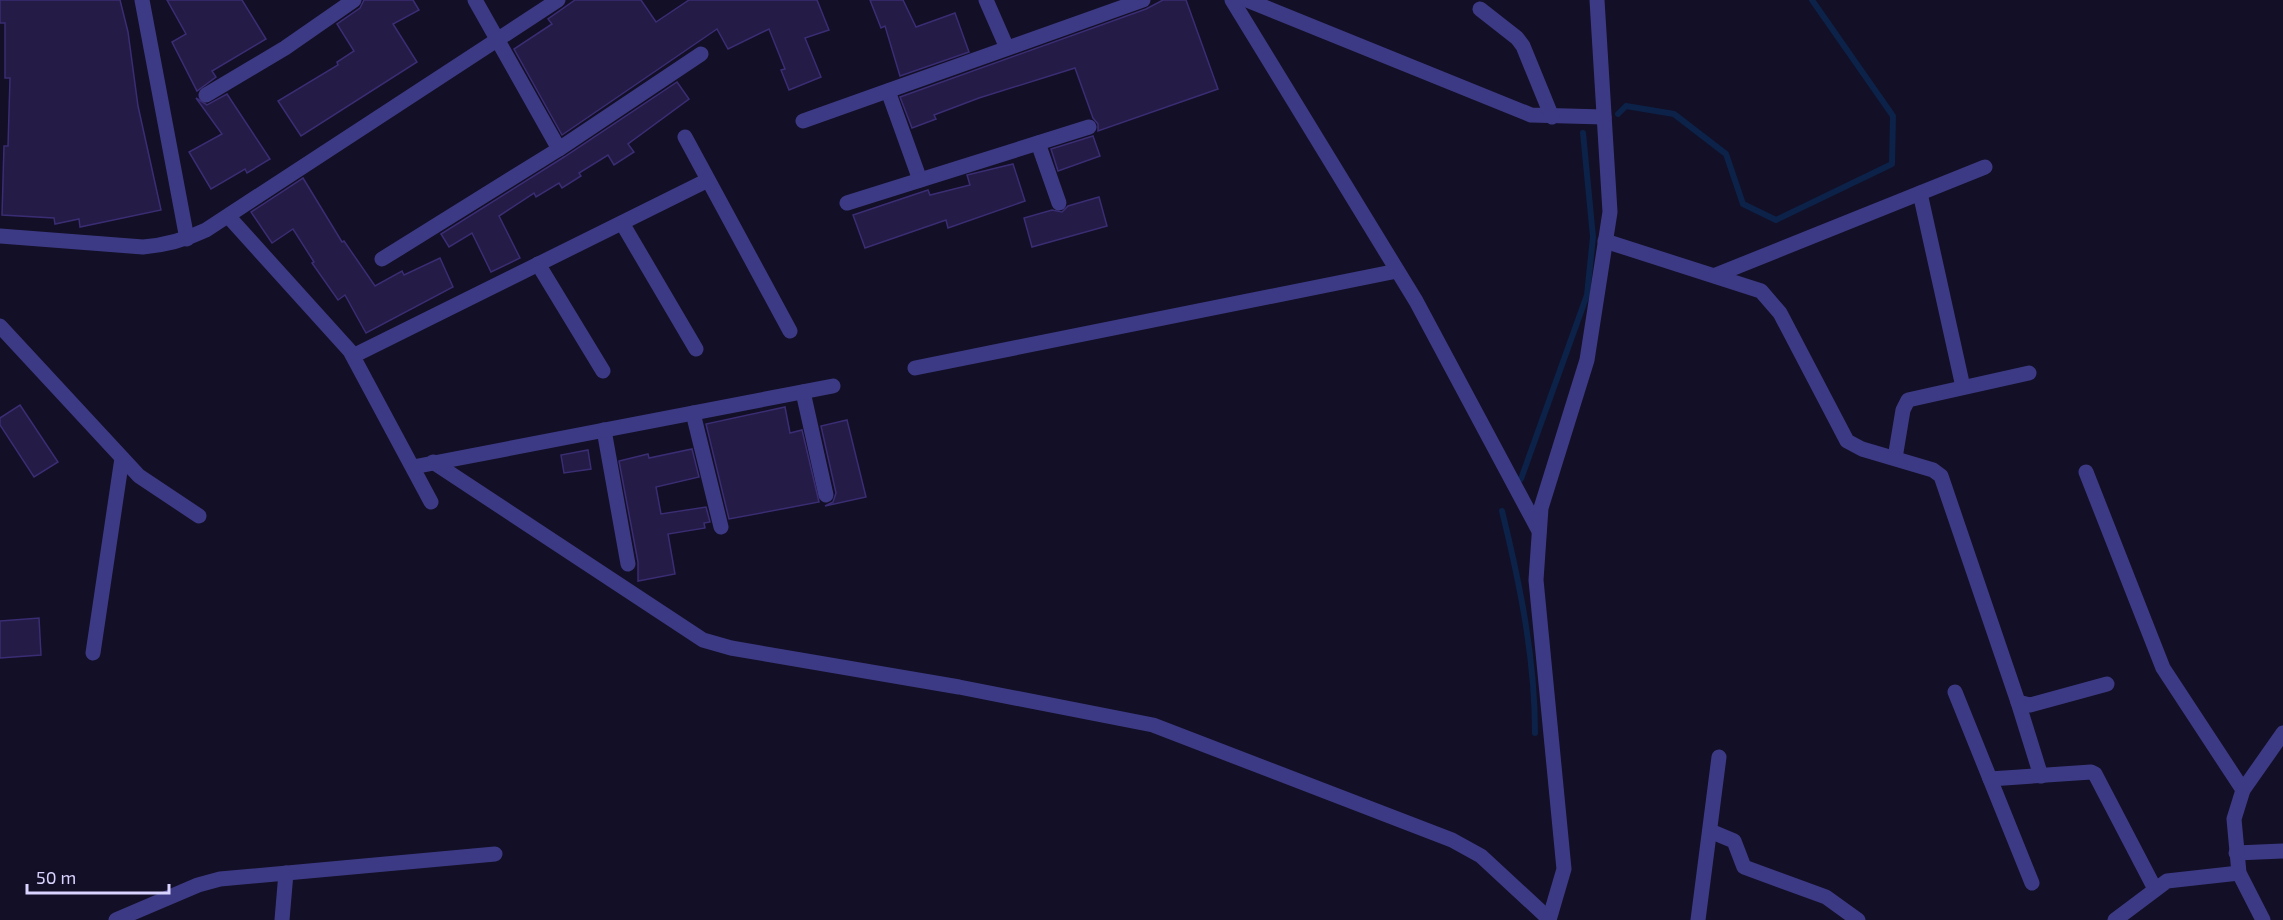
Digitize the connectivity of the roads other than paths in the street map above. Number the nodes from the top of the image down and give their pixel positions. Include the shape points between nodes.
1 (142, 0) edge
2 (354, 0) edge
3 (475, 0) edge
4 (558, 0) edge
5 (986, 0) edge
6 (1143, 0) edge
7 (1232, 0) edge
8 (1248, 0) edge
9 (1597, 0) edge
10 (1480, 9) dead end
11 (497, 39) junction
12 (1007, 48) junction
13 (701, 54) dead end
14 (888, 91) junction
15 (206, 95) dead end
16 (1552, 117) junction
17 (1604, 117) junction
18 (803, 121) dead end
19 (1089, 127) dead end
20 (685, 137) dead end
21 (1038, 142) junction
22 (559, 149) junction
23 (1985, 167) dead end
24 (708, 180) junction
25 (920, 180) junction
26 (1920, 193) junction
27 (847, 203) dead end
28 (1059, 203) dead end
29 (228, 216) junction
30 (622, 223) junction
31 (0, 236) edge
32 (187, 239) junction
33 (1605, 241) junction
34 (382, 259) dead end
35 (538, 264) junction
36 (1397, 271) junction
37 (1716, 275) junction
38 (0, 326) edge
39 (790, 332) dead end
40 (696, 349) dead end
41 (353, 356) junction
42 (915, 368) dead end
43 (603, 371) dead end
44 (2030, 373) dead end
45 (833, 386) dead end
46 (1963, 387) junction
47 (803, 392) junction
48 (693, 413) junction
49 (604, 430) junction
50 (122, 458) junction
51 (1895, 458) junction
52 (433, 462) junction
53 (413, 467) junction
54 (2086, 472) dead end
55 (826, 495) dead end
56 (431, 501) dead end
57 (199, 516) dead end
58 (721, 527) dead end
59 (1539, 531) junction
60 (628, 564) dead end
61 (93, 653) dead end
62 (2107, 684) dead end
63 (1955, 692) dead end
64 (2018, 702) junction
65 (2283, 733) edge
66 (1719, 757) dead end
67 (2041, 776) junction
68 (1990, 780) junction
69 (2243, 790) junction
70 (1710, 831) junction
71 (2283, 850) edge
72 (2235, 853) junction
73 (495, 854) dead end
74 (286, 873) junction
75 (2239, 873) junction
76 (2032, 883) dead end
77 (2155, 889) junction
78 (116, 920) edge
79 (282, 920) edge
80 (1549, 920) edge
81 (1698, 920) edge
82 (1858, 920) edge
83 (2115, 920) edge
84 (2264, 920) edge

1 - 32 street
2 - 15 street via 285,48
3 - 11 street
4 - 11 street
5 - 12 street
6 - 12 street
7 - 36 street
8 - 16 street via 1532,115
9 - 17 street
10 - 16 street via 1523,46
11 - 22 street
11 - 29 street
12 - 14 street
13 - 22 street
14 - 18 street
14 - 25 street
16 - 17 street
17 - 33 street via 1610,212
19 - 21 street
20 - 24 street
21 - 25 street
21 - 28 street
22 - 34 street
23 - 26 street
24 - 30 street
24 - 39 street
25 - 27 street
26 - 37 street
26 - 46 street
29 - 32 street
29 - 41 street
30 - 35 street
30 - 40 street
31 - 32 street via 143,247
33 - 37 street
33 - 59 street via 1587,360 1541,508
35 - 41 street
35 - 43 street
36 - 42 street
36 - 59 street
37 - 51 street via 1755,289 1770,300 1847,441 1862,450
38 - 50 street
41 - 53 street
44 - 46 street
45 - 47 street
46 - 51 street via 1908,400
47 - 48 street
47 - 55 street
48 - 49 street
48 - 58 street
49 - 52 street
49 - 60 street
50 - 57 street via 146,482
50 - 61 street
51 - 64 street via 1941,476
52 - 53 street
52 - 80 street via 704,640 1153,725 1452,840 1481,856
53 - 56 street
54 - 69 street via 2163,668
59 - 80 street via 1536,580 1564,869
62 - 64 street via 2030,705
63 - 68 street
64 - 67 street
65 - 69 street
66 - 70 street
67 - 68 street
67 - 77 street via 2091,772 2098,777
68 - 76 street
69 - 72 street via 2234,819
70 - 81 street
70 - 82 street via 1734,841 1744,867 1826,897
71 - 72 street
72 - 75 street
73 - 74 street
74 - 78 street via 209,881
74 - 79 street
75 - 77 street via 2167,880
75 - 84 street
77 - 83 street

